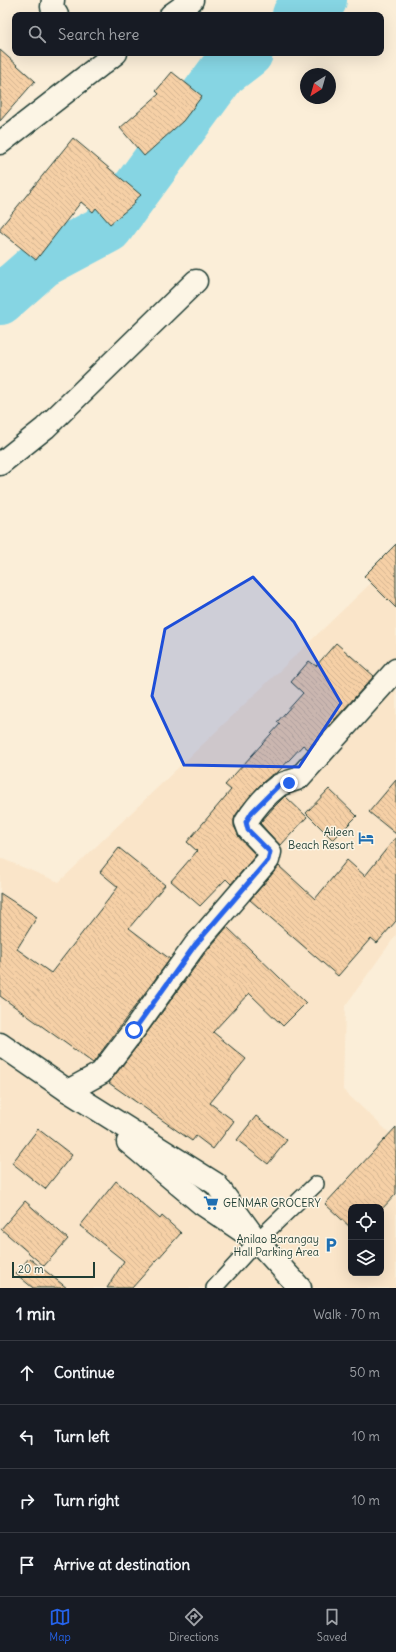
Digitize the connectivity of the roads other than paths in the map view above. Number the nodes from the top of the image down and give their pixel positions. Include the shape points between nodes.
1 (53, 0) edge
2 (192, 0) edge
3 (56, 12) edge
4 (175, 12) edge
5 (106, 56) edge
6 (0, 143) edge
7 (196, 281) dead end
8 (0, 464) edge
9 (396, 670) edge
10 (0, 1044) edge
11 (68, 1091) junction
12 (316, 1184) dead end
13 (257, 1240) junction
14 (214, 1288) edge
15 (300, 1288) edge

1 - 3 street via 52,7
2 - 4 street
5 - 6 street
7 - 8 street via 45,428
9 - 11 street via 298,778 279,785 252,812 246,822 248,830 270,852 268,860 195,945 101,1073
10 - 11 street
11 - 13 street via 216,1184
12 - 13 lane
13 - 14 lane
13 - 15 street

